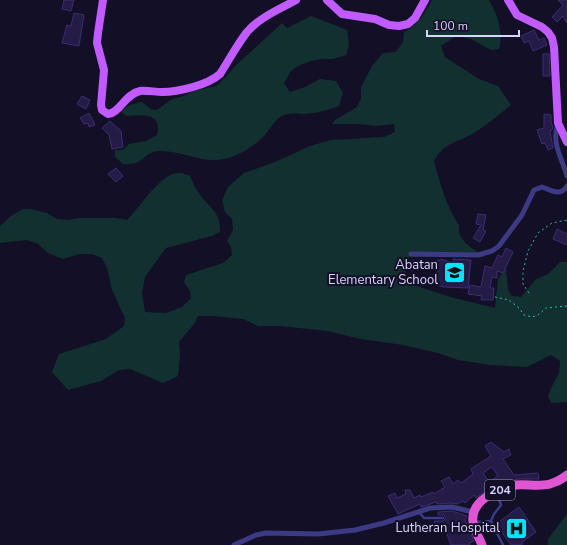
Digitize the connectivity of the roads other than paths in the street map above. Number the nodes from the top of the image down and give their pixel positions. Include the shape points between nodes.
1 (104, 0) edge
2 (296, 0) edge
3 (326, 0) edge
4 (425, 0) edge
5 (508, 0) edge
6 (558, 123) junction
7 (567, 142) edge
8 (567, 176) edge
9 (567, 186) edge
10 (411, 254) dead end
11 (567, 475) edge
12 (496, 491) junction
13 (417, 511) junction
14 (473, 512) junction
15 (443, 518) dead end
16 (473, 522) junction
17 (491, 522) junction
18 (234, 545) edge
19 (482, 545) edge
20 (503, 545) edge

1 - 2 main road via 97,43 104,70 101,105 102,110 108,114 116,111 130,96 140,91 179,90 215,79 258,22
3 - 4 main road via 342,14 399,26 408,24 415,18
5 - 6 main road via 518,16 542,27 552,38
6 - 7 main road
6 - 8 street via 555,139 558,155
9 - 10 street via 559,192 542,187 534,190 522,215 499,246 492,251 478,255
11 - 12 highway, 204 via 550,484 517,485
12 - 14 highway, 204 via 486,497
12 - 17 lane via 501,505
13 - 14 street via 447,507
13 - 15 lane via 424,518
13 - 18 street via 355,530 318,534 266,533
14 - 16 highway, 204
16 - 17 lane
16 - 19 highway, 204
17 - 20 lane

